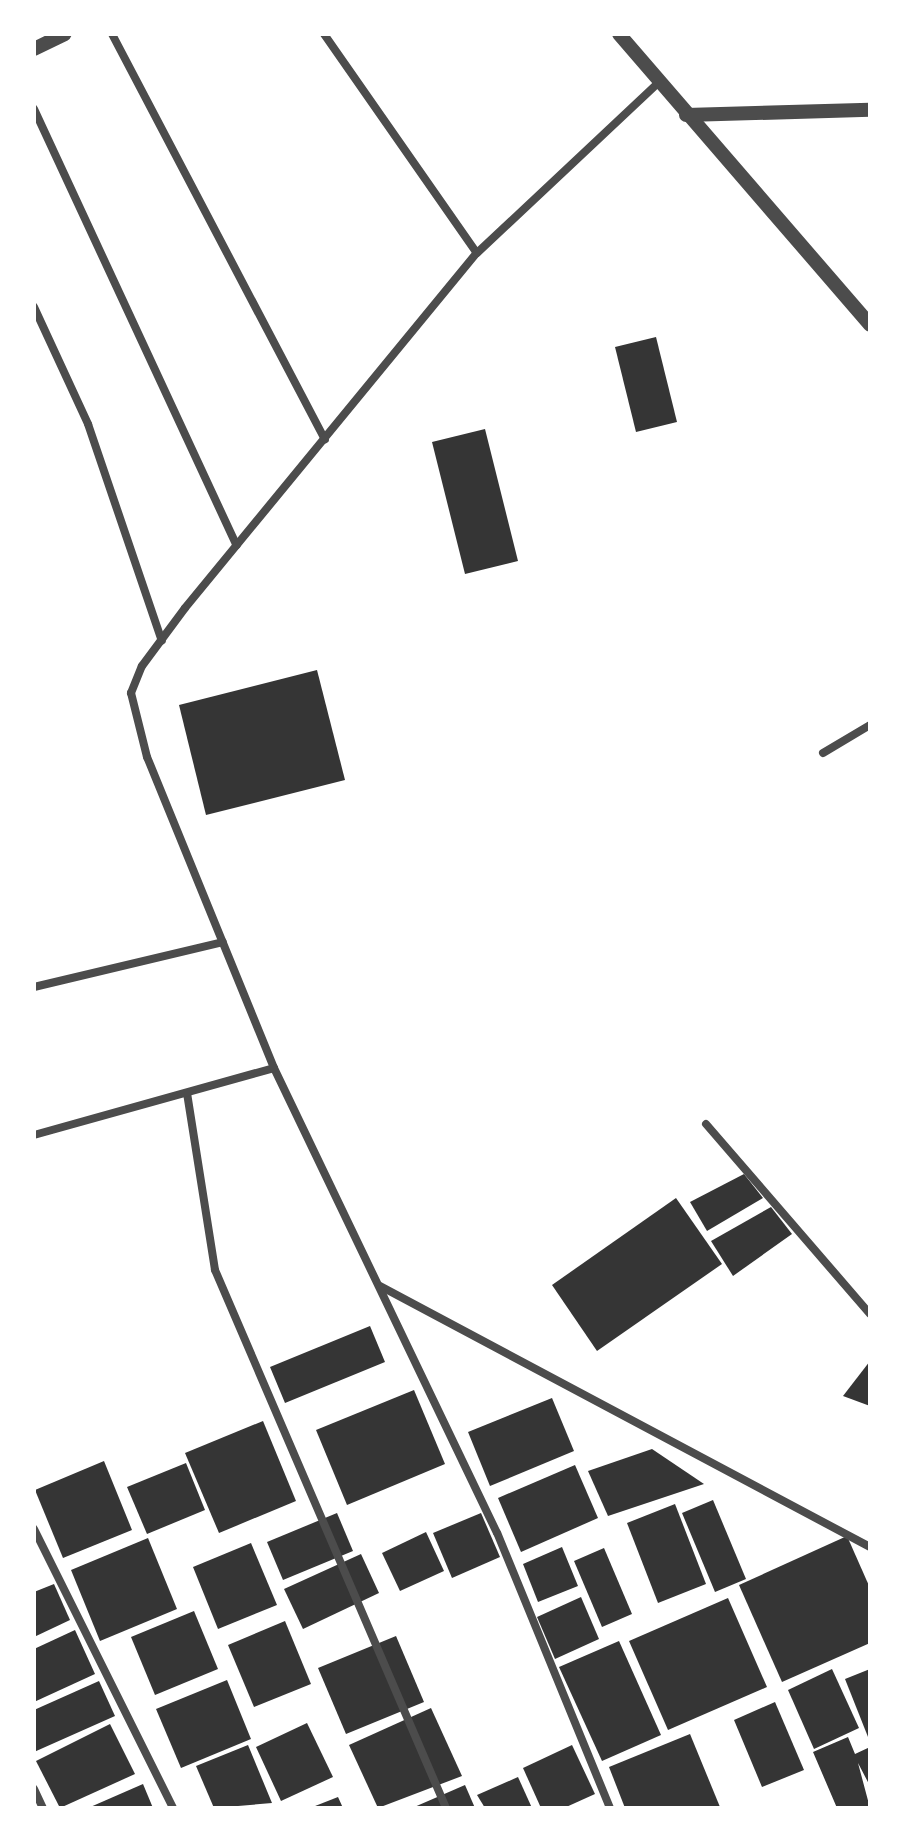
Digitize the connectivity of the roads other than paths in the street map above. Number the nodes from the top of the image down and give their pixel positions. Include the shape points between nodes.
1 (65, 34) edge
2 (112, 34) edge
3 (324, 34) edge
4 (619, 34) edge
5 (34, 49) edge
6 (659, 82) junction
7 (34, 109) edge
8 (870, 110) edge
9 (686, 115) junction
10 (477, 253) junction
11 (34, 307) edge
12 (870, 325) edge
13 (325, 440) junction
14 (236, 545) junction
15 (162, 641) junction
16 (870, 725) edge
17 (823, 753) dead end
18 (223, 942) junction
19 (34, 987) edge
20 (274, 1068) junction
21 (187, 1093) junction
22 (706, 1124) dead end
23 (34, 1135) edge
24 (378, 1286) junction
25 (870, 1314) edge
26 (34, 1529) edge
27 (870, 1547) edge
28 (34, 1789) edge
29 (43, 1808) edge
30 (173, 1808) edge
31 (446, 1808) edge
32 (610, 1808) edge

1 - 5 street
2 - 13 street
3 - 10 street
4 - 6 street
6 - 9 street
6 - 10 street
7 - 14 street
8 - 9 street
9 - 12 street
10 - 13 street
11 - 15 street via 88,424
13 - 14 street
14 - 15 street
15 - 18 street via 134,681 133,712
16 - 17 street
18 - 19 street
18 - 20 street
20 - 21 street
20 - 24 street
21 - 23 street
21 - 31 street via 215,1270
22 - 25 street
24 - 27 street
24 - 32 street via 497,1533
26 - 30 street
28 - 29 street

